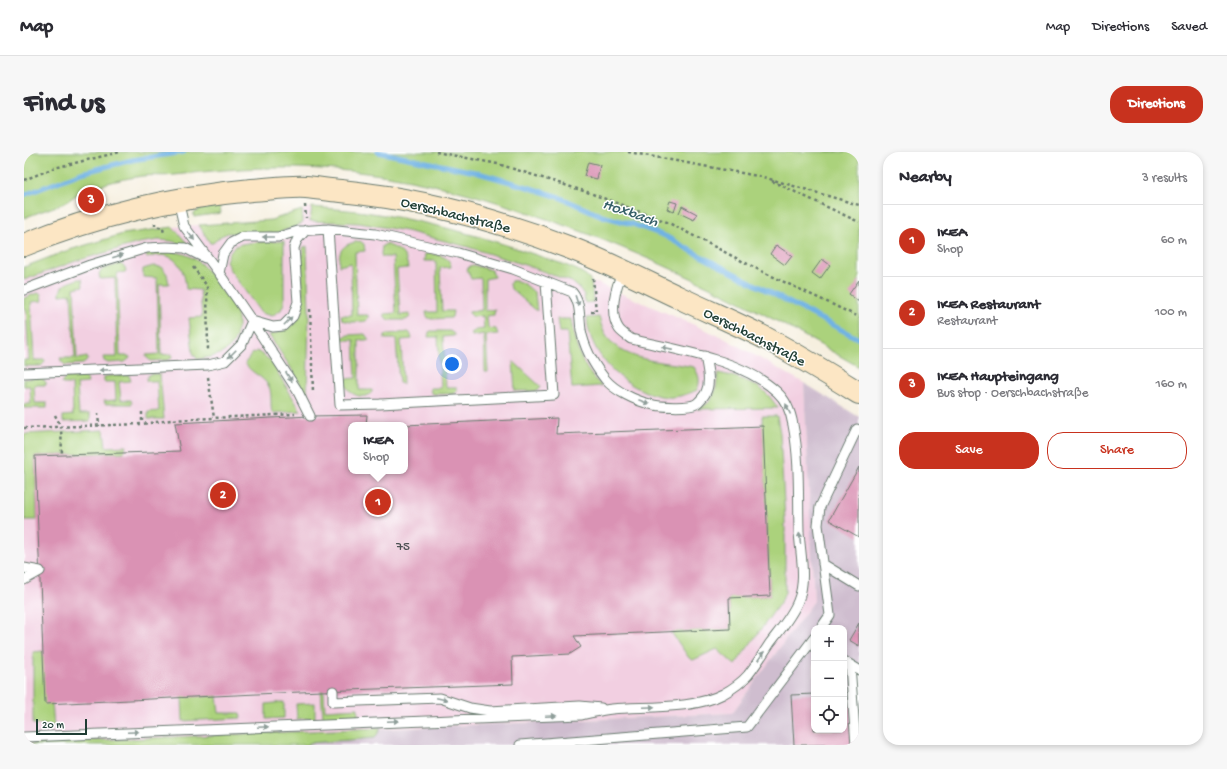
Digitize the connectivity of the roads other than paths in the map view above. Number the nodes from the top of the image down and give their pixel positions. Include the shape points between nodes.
1 (178, 200) junction
2 (328, 229) junction
3 (306, 230) junction
4 (24, 245) edge
5 (208, 259) junction
6 (623, 271) junction
7 (219, 273) junction
8 (546, 282) junction
9 (24, 290) edge
10 (252, 321) junction
11 (705, 356) junction
12 (24, 373) edge
13 (859, 392) edge
14 (310, 416) dead end
15 (859, 430) edge
16 (824, 564) junction
17 (24, 568) edge
18 (24, 580) edge
19 (859, 586) edge
20 (823, 625) edge
21 (811, 644) edge
22 (847, 663) edge
23 (859, 670) edge
24 (333, 691) dead end
25 (610, 709) junction
26 (24, 737) edge
27 (640, 740) edge
28 (520, 745) edge
29 (856, 745) edge

1 - 4 main road, Oerschbachstraße via 94,220
1 -> 5 lane via 184,226
1 - 6 main road, Oerschbachstraße via 233,192 305,187 402,199 511,227 574,249
2 - 3 lane
2 - 8 lane via 375,234 417,243 513,269
2 - 8 lane via 340,405 554,395
3 -> 7 lane via 278,237 243,238 231,243 223,254
10 -> 3 lane via 273,327 283,326 293,316 298,302 294,248
5 - 7 lane
9 -> 5 lane via 90,265 147,248 185,248
11 -> 6 lane via 631,339 625,335 616,321 614,297
6 - 13 main road, Oerschbachstraße via 770,341
7 - 10 lane
8 -> 11 lane via 572,292 578,298 581,331 586,347 606,380 627,396 651,405 677,407 696,404 706,392 709,377
10 -> 12 lane via 242,344 225,361 208,365
10 -> 14 lane via 297,390
25 -> 11 lane via 695,704 721,695 748,674 798,600 802,578 798,461 789,410 776,391 756,377 728,363
15 - 16 lane via 857,429 820,508 818,525
16 - 19 lane
16 - 20 lane via 830,615
17 - 18 lane via 40,571
21 - 27 lane via 747,727
22 - 23 lane
22 - 29 lane
24 -> 25 lane via 333,702 440,698 470,708 490,711 580,706
26 -> 25 lane via 581,714
27 - 28 lane

